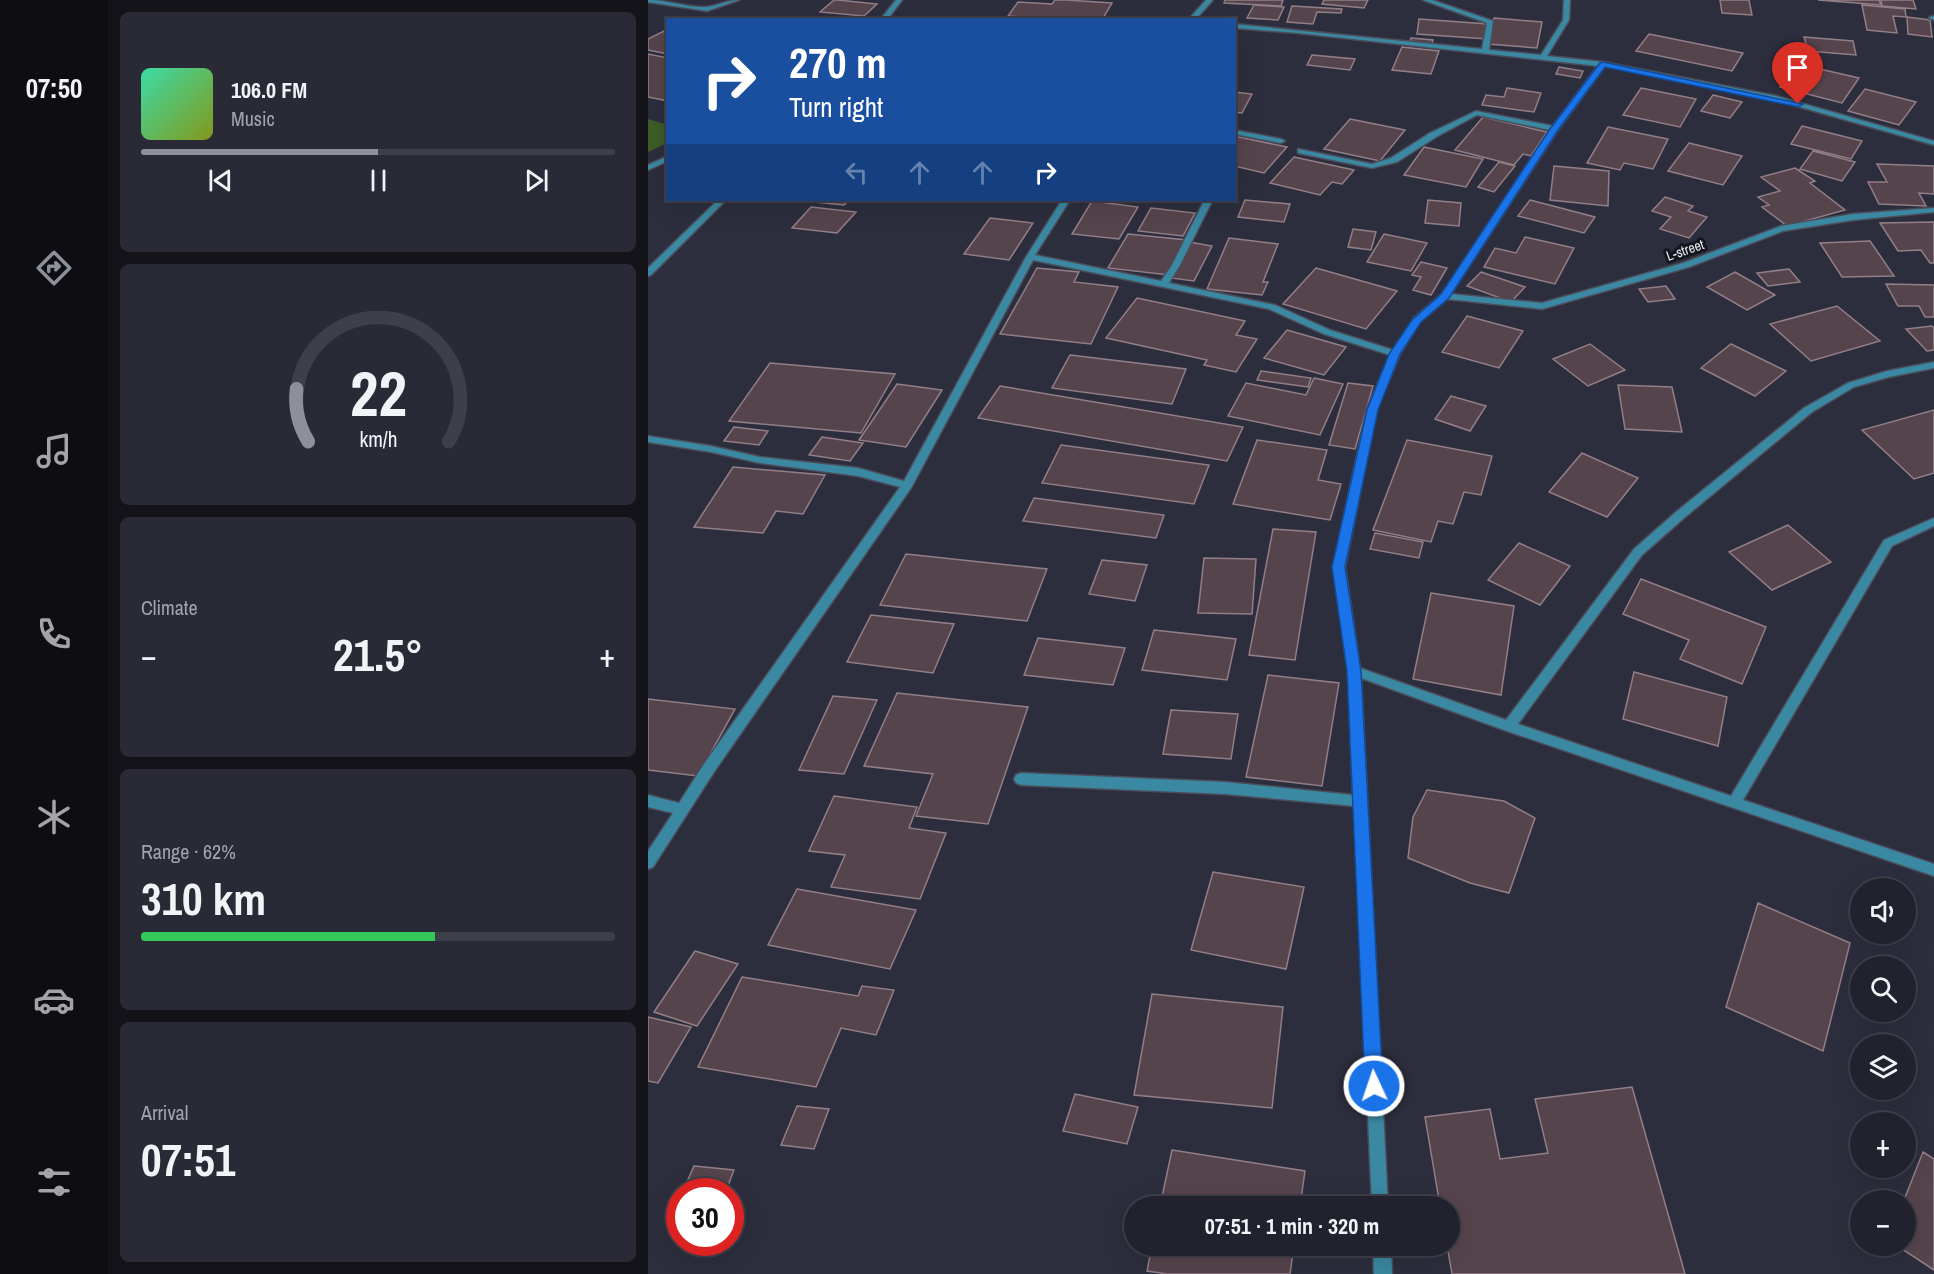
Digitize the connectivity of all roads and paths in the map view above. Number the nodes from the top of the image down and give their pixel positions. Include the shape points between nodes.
1 (648, 0) edge
2 (736, 0) edge
3 (899, 0) edge
4 (1210, 0) edge
5 (1426, 0) edge
6 (1567, 0) edge
7 (885, 18) edge
8 (1193, 18) edge
9 (1236, 26) edge
10 (1485, 51) junction
11 (1543, 57) junction
12 (1603, 64) junction
13 (1555, 129) junction
14 (1236, 132) edge
15 (1281, 141) dead end
16 (1934, 143) edge
17 (1300, 151) dead end
18 (666, 159) edge
19 (648, 168) edge
20 (721, 201) edge
21 (1065, 201) edge
22 (1207, 202) dead end
23 (1934, 210) edge
24 (1030, 257) junction
25 (648, 273) edge
26 (1163, 285) junction
27 (1445, 296) junction
28 (1395, 354) junction
29 (1934, 366) edge
30 (648, 439) edge
31 (907, 485) junction
32 (1934, 522) edge
33 (1354, 671) junction
34 (1509, 726) junction
35 (1021, 779) dead end
36 (648, 801) edge
37 (1360, 801) junction
38 (1734, 803) junction
39 (682, 810) junction
40 (648, 863) edge
41 (1934, 870) edge
42 (1380, 1196) edge
43 (1382, 1256) edge
44 (1383, 1274) edge

1 - 2 street via 707,9
3 - 7 street
4 - 8 street
5 - 10 street via 1491,22
6 - 11 street via 1566,20
9 - 10 street
10 - 11 street
11 - 12 street
12 - 13 street
12 - 16 street via 1776,98
13 - 17 street via 1476,113 1395,160 1372,166
13 - 27 street
14 - 15 street
18 - 19 street
20 - 25 street
21 - 24 street
22 - 26 street
23 - 27 street, L-street via 1853,217 1781,229 1686,265 1542,306
24 - 26 street
24 - 31 street
26 - 28 street via 1272,307 1327,332
27 - 28 street via 1417,320
28 - 33 street via 1372,410 1339,567
29 - 34 street via 1887,374 1851,386 1808,410 1680,515 1638,552
30 - 31 street via 760,460 858,472
31 - 39 street
32 - 38 street via 1888,543
33 - 34 street
33 - 37 street
34 - 38 street
35 - 37 street via 1225,788
36 - 39 street
37 - 42 street
38 - 41 street
39 - 40 street
43 - 44 street

